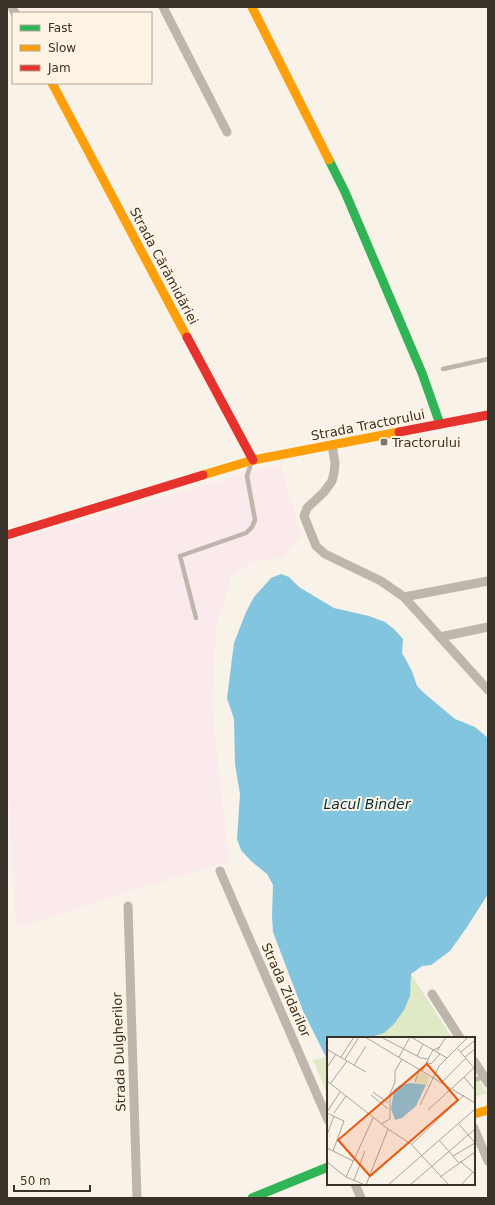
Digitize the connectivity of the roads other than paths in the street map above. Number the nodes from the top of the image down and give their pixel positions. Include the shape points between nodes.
1 (163, 7) edge
2 (252, 7) edge
3 (53, 84) edge
4 (227, 132) dead end
5 (488, 359) edge
6 (443, 369) dead end
7 (488, 415) edge
8 (440, 424) junction
9 (332, 445) junction
10 (253, 460) junction
11 (7, 535) edge
12 (488, 581) edge
13 (404, 597) junction
14 (196, 618) dead end
15 (488, 627) edge
16 (440, 637) junction
17 (488, 690) edge
18 (220, 871) dead end
19 (128, 906) dead end
20 (432, 994) dead end
21 (459, 1037) edge
22 (475, 1063) edge
23 (475, 1080) edge
24 (486, 1080) edge
25 (488, 1110) edge
26 (475, 1114) edge
27 (327, 1118) edge
28 (475, 1130) edge
29 (488, 1161) edge
30 (327, 1167) edge
31 (355, 1185) edge
32 (137, 1198) edge
33 (252, 1198) edge
34 (361, 1198) edge

1 - 4 street
2 - 8 street via 345,192 422,373
3 - 10 street, Strada Cărămidăriei
5 - 6 lane
7 - 8 street, Strada Tractorului
8 - 9 street, Strada Tractorului
9 - 10 street, Strada Tractorului
9 - 13 street via 335,463 332,481 307,508 304,516 316,546 325,554 382,581
10 - 11 street, Strada Tractorului
10 - 14 lane via 247,476 255,520 252,527 246,533 180,556
12 - 13 street
13 - 16 street
15 - 16 street
16 - 17 street
18 - 27 street, Strada Zidarilor
19 - 32 street, Strada Dulgherilor
20 - 21 street
22 - 24 street
23 - 24 lane
25 - 26 street
28 - 29 street
30 - 33 street
31 - 34 street

